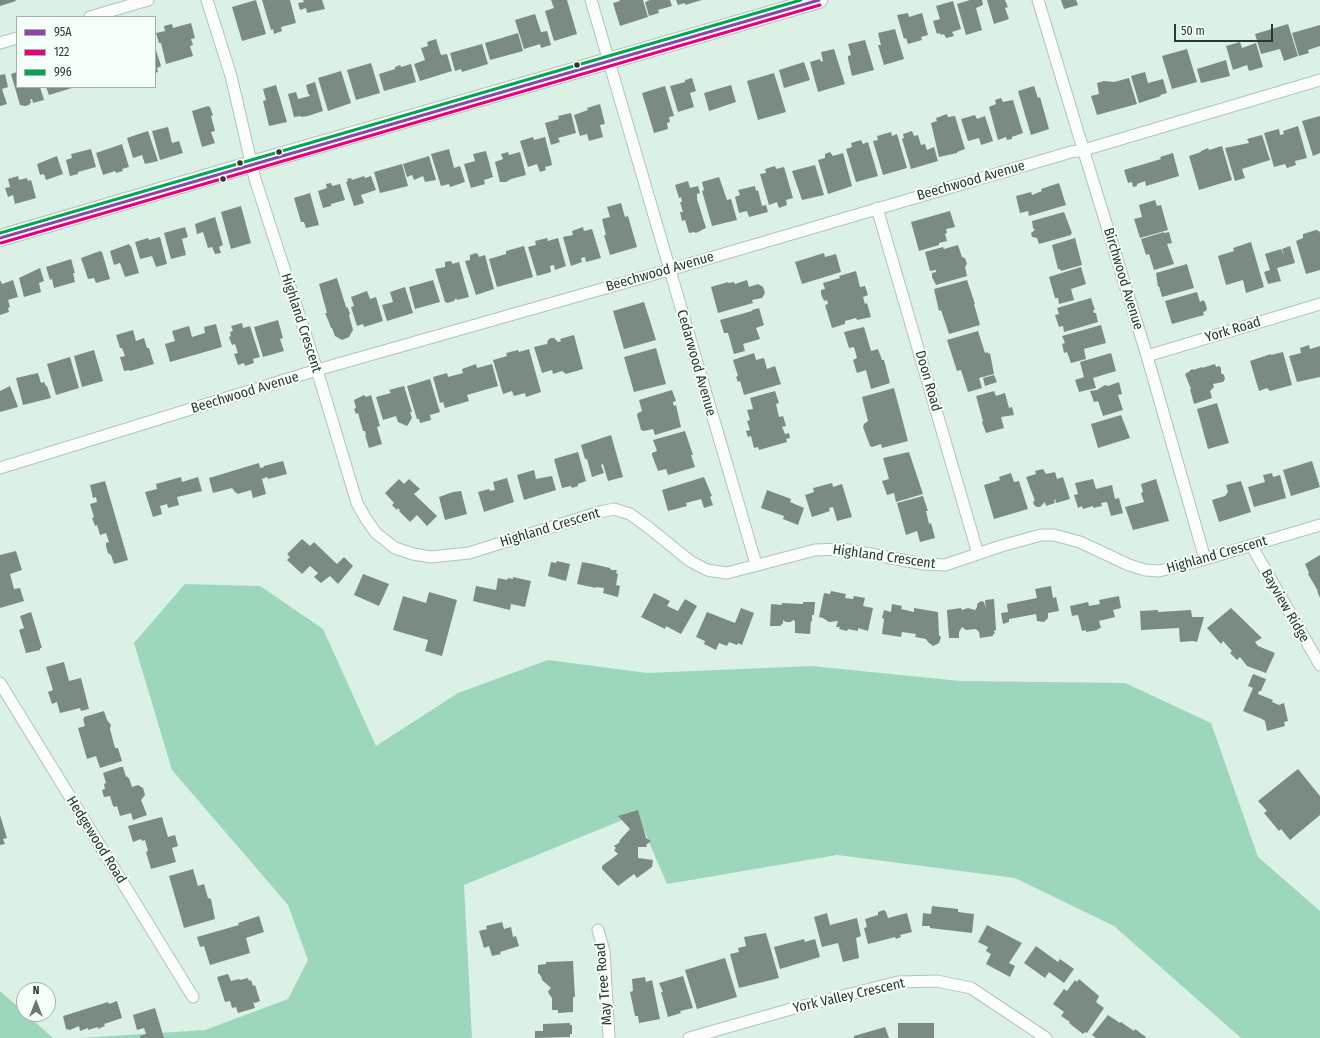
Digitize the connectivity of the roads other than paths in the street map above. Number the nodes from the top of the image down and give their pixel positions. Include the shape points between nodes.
1 (148, 0) edge
2 (207, 0) edge
3 (591, 0) edge
4 (819, 0) edge
5 (1038, 0) edge
6 (93, 16) edge
7 (16, 38) edge
8 (0, 43) edge
9 (609, 60) junction
10 (1320, 80) edge
11 (1084, 150) junction
12 (252, 164) junction
13 (878, 208) junction
14 (0, 238) edge
15 (669, 270) junction
16 (1320, 304) edge
17 (1147, 356) junction
18 (317, 370) junction
19 (0, 468) edge
20 (1320, 525) edge
21 (1251, 545) junction
22 (978, 554) junction
23 (1205, 559) junction
24 (756, 564) junction
25 (1320, 666) edge
26 (0, 683) edge
27 (598, 930) dead end
28 (193, 998) dead end
29 (609, 1038) edge
30 (689, 1038) edge
31 (1046, 1038) edge

1 - 6 street
2 - 12 street, Highland Crescent via 231,76
3 - 9 street, Cedarwood Avenue
4 - 9 main road
5 - 11 street, Birchwood Avenue
7 - 8 street
9 - 12 main road
9 - 15 street, Cedarwood Avenue
10 - 11 street, Beechwood Avenue
11 - 13 street, Beechwood Avenue
11 - 17 street, Birchwood Avenue
12 - 14 main road
12 - 18 street, Highland Crescent
13 - 15 street, Beechwood Avenue
13 - 22 street, Doon Road
15 - 18 street, Beechwood Avenue
15 - 24 street, Cedarwood Avenue
16 - 17 street, York Road
17 - 23 street, Birchwood Avenue
18 - 19 street, Beechwood Avenue
18 - 24 street, Highland Crescent via 357,503 376,533 395,548 430,557 469,553 614,509 630,514 690,561 707,570 727,573
20 - 21 street, Highland Crescent
21 - 23 street, Highland Crescent
21 - 25 street, Bayview Ridge
22 - 23 street, Highland Crescent via 1026,538 1054,535 1080,542 1145,570 1159,571
22 - 24 street, Highland Crescent via 945,565 924,564 843,549 815,550
26 - 28 street, Hedgewood Road
27 - 29 street, May Tree Road via 604,951
30 - 31 street, York Valley Crescent via 898,982 937,981 971,988

